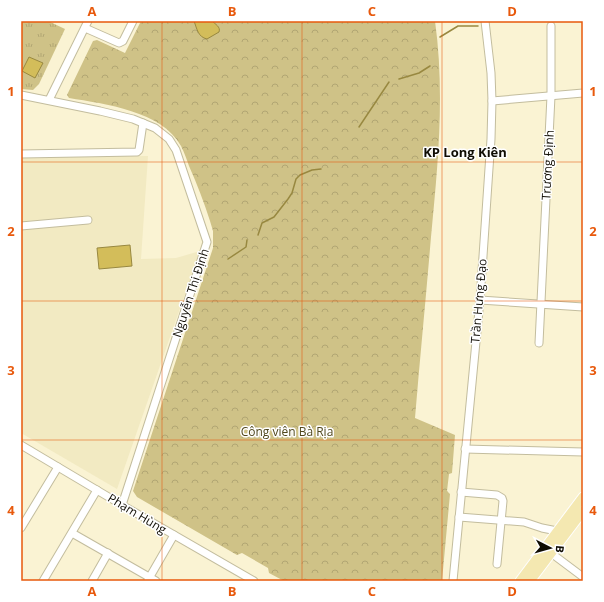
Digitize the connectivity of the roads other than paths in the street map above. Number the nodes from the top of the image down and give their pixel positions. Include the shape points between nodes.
1 (133, 21) edge
2 (485, 21) edge
3 (87, 24) edge
4 (551, 26) dead end
5 (583, 93) edge
6 (21, 95) edge
7 (551, 96) junction
8 (49, 100) junction
9 (492, 101) junction
10 (143, 123) junction
11 (21, 154) edge
12 (88, 220) dead end
13 (21, 226) edge
14 (480, 300) junction
15 (540, 304) junction
16 (583, 308) edge
17 (539, 344) dead end
18 (21, 445) edge
19 (465, 449) junction
20 (583, 452) edge
21 (58, 467) junction
22 (97, 490) junction
23 (461, 492) junction
24 (583, 497) edge
25 (122, 505) junction
26 (583, 511) edge
27 (459, 517) junction
28 (501, 520) junction
29 (21, 528) edge
30 (557, 531) junction
31 (72, 533) junction
32 (174, 536) junction
33 (551, 553) junction
34 (108, 554) junction
35 (497, 564) dead end
36 (583, 576) edge
37 (151, 580) edge
38 (43, 581) edge
39 (92, 581) edge
40 (254, 581) edge
41 (453, 581) edge
42 (520, 581) edge
43 (530, 581) edge

1 - 3 street via 123,41 119,43
2 - 9 street, Trần Hưng Đạo
3 - 8 street
4 - 7 street, Trương Định
5 - 7 street
6 - 8 street, Nguyễn Thị Định
7 - 9 street
7 - 15 street, Trương Định
8 - 10 street, Nguyễn Thị Định
9 - 14 street, Trần Hưng Đạo
10 - 11 street via 137,152
10 - 25 street, Nguyễn Thị Định via 155,128 176,150 207,242
12 - 13 street
14 - 15 street
14 - 19 street, Trần Hưng Đạo
15 - 16 street
15 - 17 street, Trương Định
18 - 21 street, Phạm Hùng
19 - 20 street
19 - 23 street, Trần Hưng Đạo
21 - 22 street, Phạm Hùng
21 - 29 street
22 - 25 street, Phạm Hùng
22 - 31 street
23 - 27 street, Trần Hưng Đạo
23 - 28 street via 500,496 503,501
24 - 30 main road
25 - 32 street, Phạm Hùng
26 - 33 main road
27 - 28 street
27 - 41 street, Trần Hưng Đạo
28 - 30 street via 524,522
28 - 35 street
30 - 42 main road
31 - 34 street
31 - 38 street
32 - 37 street
32 - 40 street, Phạm Hùng
33 - 36 street
33 - 43 main road
34 - 37 street
34 - 39 street

